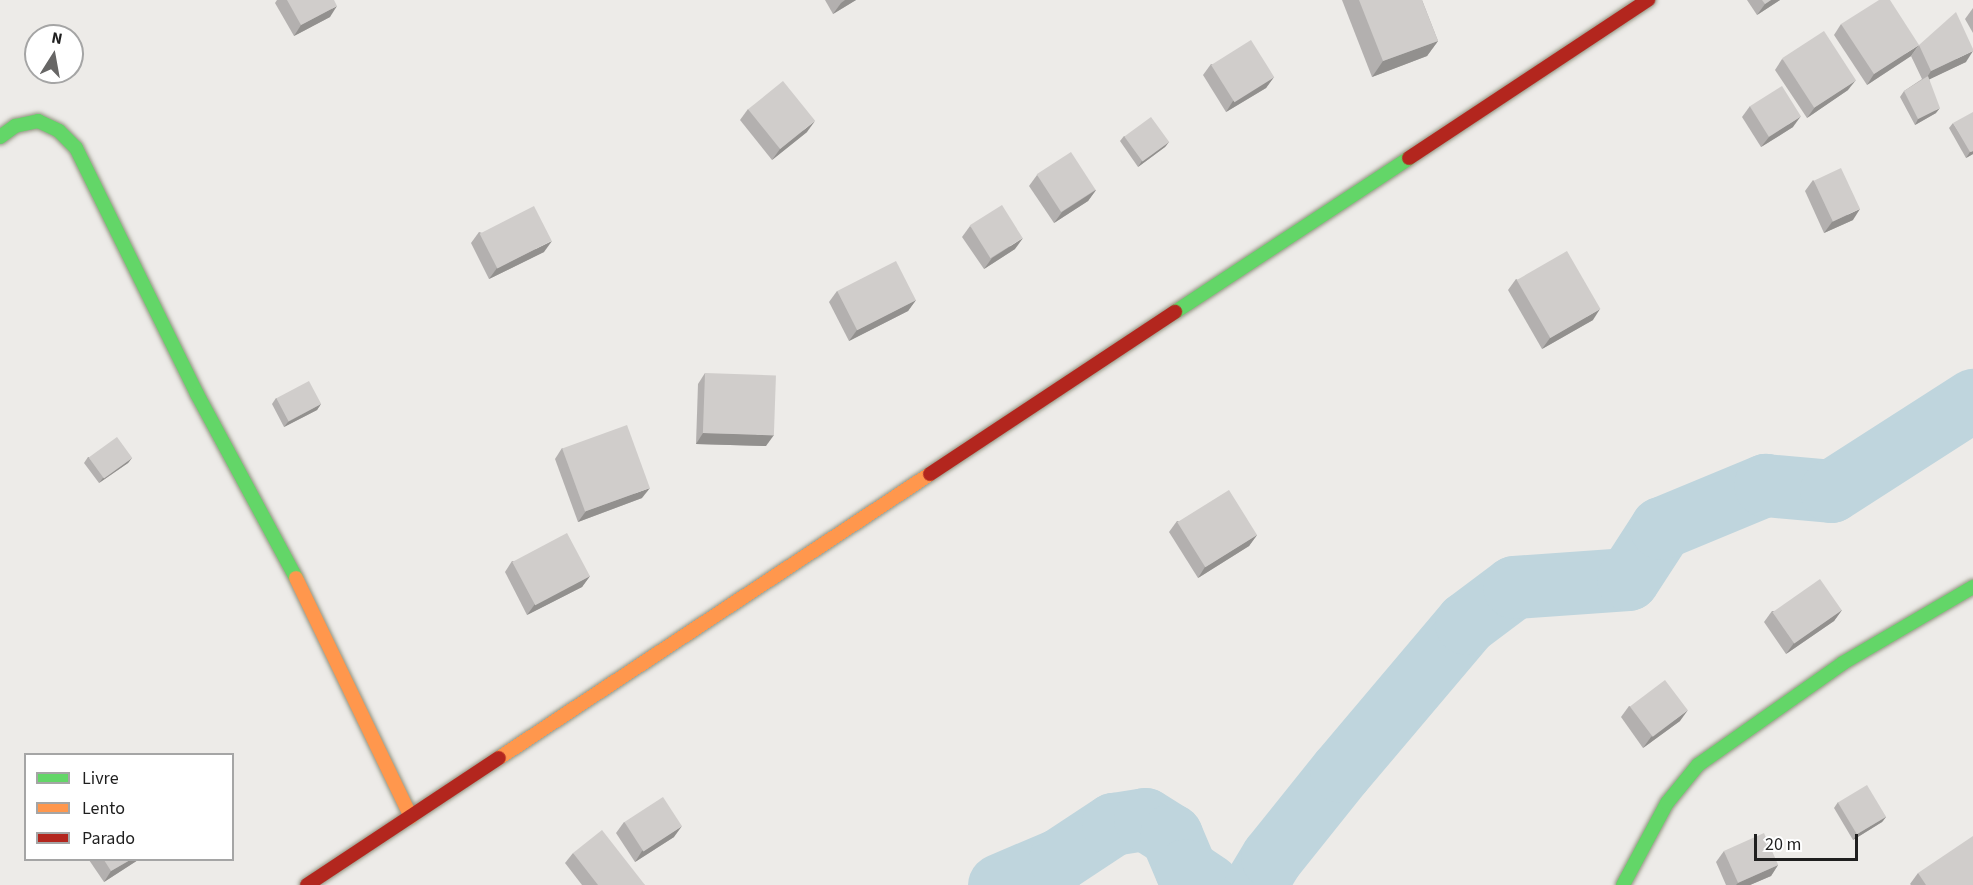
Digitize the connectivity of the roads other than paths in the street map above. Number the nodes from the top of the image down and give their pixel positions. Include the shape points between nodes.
1 (1648, 0) edge
2 (0, 137) edge
3 (1973, 587) edge
4 (411, 817) junction
5 (307, 885) edge
6 (1623, 885) edge

1 - 4 main road
2 - 4 main road via 15,126 38,121 59,132 76,148 197,394 303,590
3 - 6 main road via 1843,663 1698,765 1667,804
4 - 5 main road

